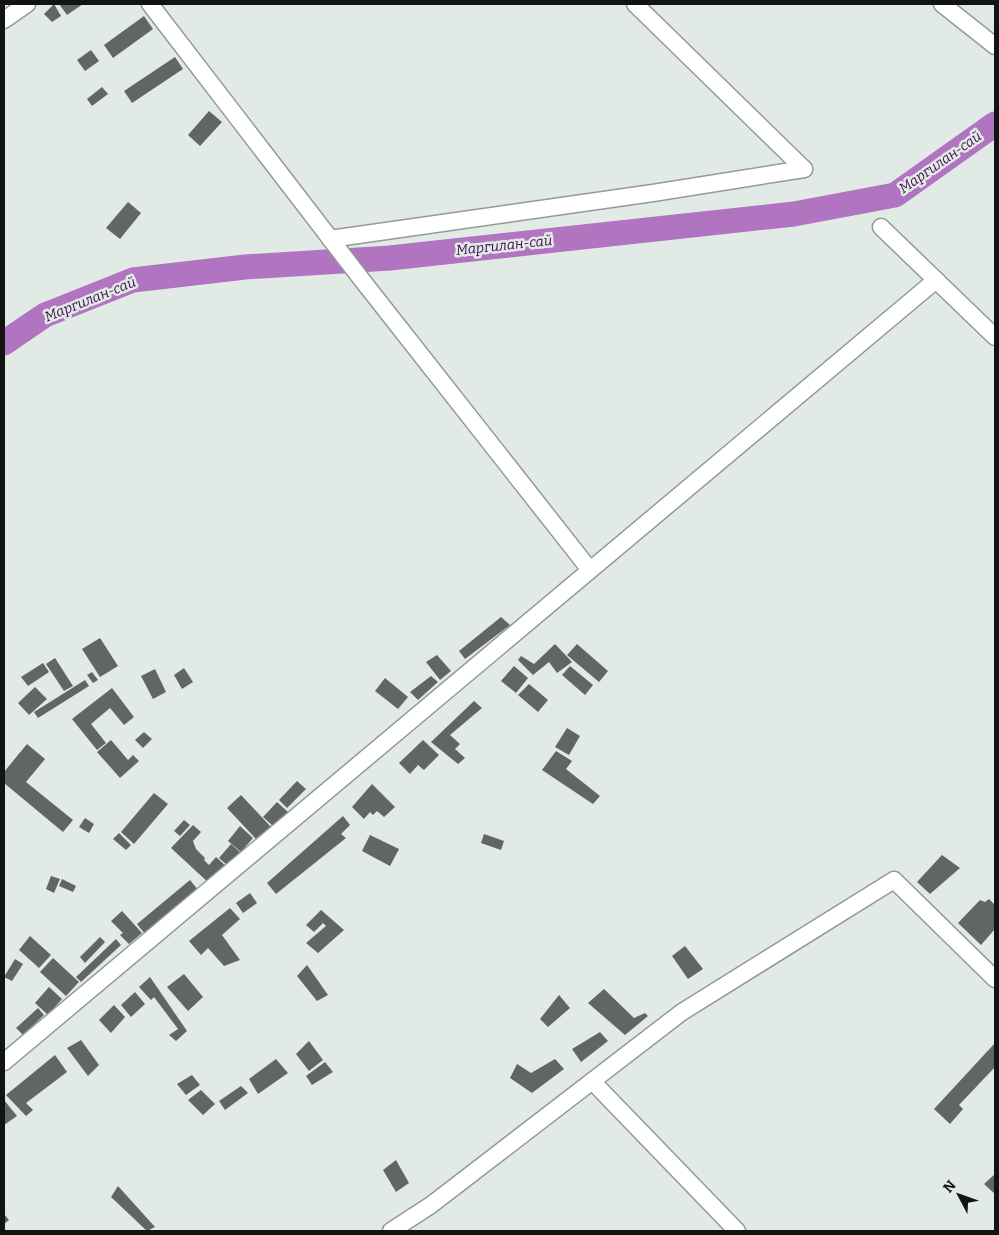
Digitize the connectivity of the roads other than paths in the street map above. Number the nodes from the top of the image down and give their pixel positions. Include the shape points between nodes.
1 (27, 4) edge
2 (150, 4) edge
3 (635, 4) edge
4 (942, 4) edge
5 (4, 20) edge
6 (995, 46) edge
7 (881, 226) dead end
8 (330, 239) junction
9 (936, 280) junction
10 (995, 336) edge
11 (590, 570) junction
12 (995, 979) edge
13 (4, 1062) edge
14 (592, 1081) junction
15 (391, 1231) edge
16 (737, 1231) edge

1 - 5 street
2 - 8 street
3 - 8 street via 804,169
4 - 6 street
7 - 9 street
8 - 11 street
9 - 10 street
9 - 11 street
11 - 13 street
12 - 14 street via 894,880 682,1012
14 - 15 street via 431,1205
14 - 16 street

